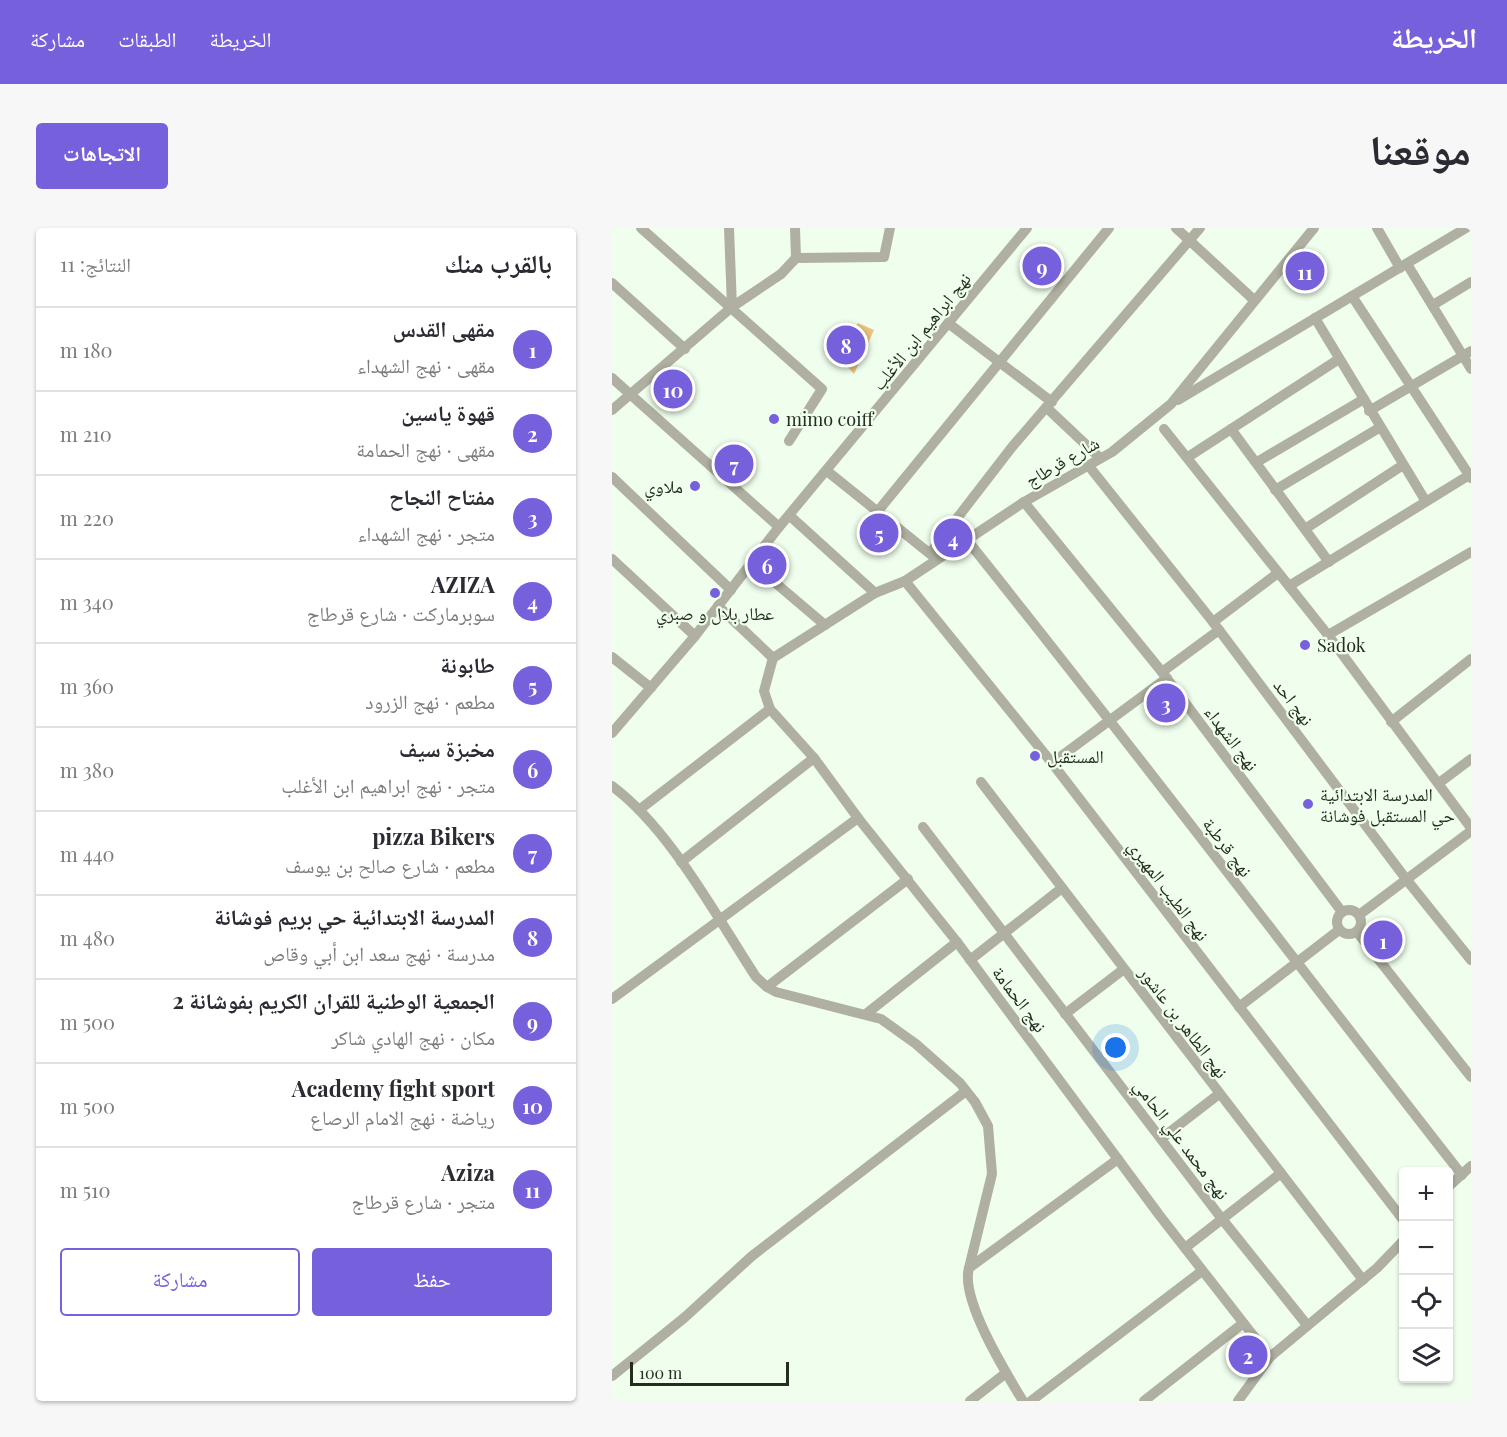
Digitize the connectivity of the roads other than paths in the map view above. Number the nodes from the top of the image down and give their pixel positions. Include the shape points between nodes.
1 (641, 228) edge
2 (729, 228) edge
3 (795, 228) edge
4 (890, 228) edge
5 (1027, 228) edge
6 (1109, 228) edge
7 (1176, 228) edge
8 (1200, 228) edge
9 (1314, 228) edge
10 (1377, 228) edge
11 (1466, 228) edge
12 (1190, 241) junction
13 (796, 258) junction
14 (1403, 266) junction
15 (1471, 282) edge
16 (612, 283) edge
17 (1352, 296) junction
18 (1254, 300) junction
19 (1433, 305) junction
20 (732, 307) junction
21 (1315, 318) junction
22 (948, 323) junction
23 (685, 349) junction
24 (1467, 353) edge
25 (1340, 359) junction
26 (998, 363) junction
27 (1471, 369) edge
28 (612, 378) edge
29 (1408, 386) junction
30 (631, 395) junction
31 (1364, 399) junction
32 (1171, 404) junction
33 (1049, 405) junction
34 (612, 410) edge
35 (1369, 411) junction
36 (1379, 428) junction
37 (1164, 429) dead end
38 (1231, 429) junction
39 (789, 441) dead end
40 (1188, 457) junction
41 (1100, 458) junction
42 (1257, 462) junction
43 (1088, 465) junction
44 (1403, 465) junction
45 (827, 471) junction
46 (1470, 476) edge
47 (612, 477) edge
48 (1275, 490) junction
49 (1425, 500) junction
50 (1024, 502) junction
51 (879, 511) junction
52 (790, 516) junction
53 (779, 527) junction
54 (1305, 529) junction
55 (967, 540) junction
56 (1471, 552) edge
57 (933, 556) junction
58 (612, 559) edge
59 (1329, 562) junction
60 (752, 563) junction
61 (1278, 573) junction
62 (905, 581) junction
63 (1289, 586) junction
64 (731, 590) junction
65 (875, 593) junction
66 (718, 606) junction
67 (825, 625) junction
68 (1216, 626) junction
69 (1328, 635) junction
70 (695, 636) junction
71 (612, 657) edge
72 (773, 658) junction
73 (1471, 658) edge
74 (1165, 675) junction
75 (651, 688) junction
76 (770, 709) junction
77 (1111, 719) junction
78 (1391, 722) junction
79 (612, 733) edge
80 (814, 758) junction
81 (1471, 759) edge
82 (1052, 763) junction
83 (981, 782) dead end
84 (1439, 783) junction
85 (612, 786) edge
86 (639, 810) junction
87 (858, 818) junction
88 (923, 827) dead end
89 (1471, 829) edge
90 (681, 862) junction
91 (908, 879) junction
92 (1406, 879) junction
93 (1062, 888) junction
94 (1342, 912) junction
95 (1359, 915) junction
96 (720, 922) junction
97 (1339, 930) junction
98 (1357, 932) junction
99 (1005, 935) junction
100 (957, 942) junction
101 (970, 960) junction
102 (1471, 960) edge
103 (1297, 964) junction
104 (1124, 969) junction
105 (767, 987) junction
106 (612, 999) edge
107 (1239, 1007) junction
108 (866, 1014) junction
109 (1065, 1014) junction
110 (1471, 1077) edge
111 (966, 1090) junction
112 (1219, 1094) junction
113 (1162, 1138) junction
114 (1118, 1159) junction
115 (1471, 1166) edge
116 (1281, 1173) junction
117 (1462, 1174) junction
118 (1453, 1182) edge
119 (1399, 1215) edge
120 (1222, 1219) junction
121 (1399, 1245) edge
122 (1185, 1248) junction
123 (969, 1268) junction
124 (1202, 1271) junction
125 (1363, 1280) junction
126 (1242, 1324) junction
127 (1307, 1325) junction
128 (1270, 1357) junction
129 (1006, 1373) junction
130 (612, 1376) edge
131 (970, 1401) edge
132 (1023, 1401) edge
133 (1031, 1401) edge
134 (1144, 1401) edge
135 (1238, 1401) edge

1 - 20 street
2 - 20 street
3 - 13 street
4 - 13 street via 884,257
5 - 22 street, نهج ابراهيم ابن الأغلب
6 - 26 street
7 - 12 street
8 - 12 street
9 - 18 street, شارع قرطاج
10 - 14 street
11 - 14 street
12 - 18 street
12 - 33 street
13 - 20 street via 772,281
14 - 17 street
14 - 19 street
15 - 19 street
16 - 23 street
17 - 21 street
17 - 29 street
18 - 32 street, شارع قرطاج
19 - 24 street
20 - 23 street
20 - 39 street via 822,389
21 - 25 street
21 - 32 street
22 - 26 street
22 - 45 street, نهج ابراهيم ابن الأغلب
23 - 30 street
24 - 27 street
24 - 29 street
25 - 31 street
25 - 38 street
26 - 33 street
26 - 51 street
28 - 30 street
29 - 35 street
29 - 46 street
30 - 34 street
30 - 53 street
31 - 35 street
31 - 42 street
32 - 41 street, شارع قرطاج
33 - 41 street
33 - 57 street via 947,528
35 - 36 street
36 - 44 street
36 - 48 street
37 - 40 street
38 - 40 street
38 - 42 street
40 - 61 street
41 - 43 street, شارع قرطاج
42 - 48 street
43 - 50 street, شارع قرطاج
43 - 68 street, نهج احد
44 - 49 street
44 - 54 street
45 - 51 street
45 - 52 street, نهج ابراهيم ابن الأغلب
46 - 49 street
47 - 64 street
48 - 54 street
49 - 59 street
50 - 55 street, شارع قرطاج
50 - 74 street, نهج الشهداء
51 - 57 street
52 - 53 street, نهج ابراهيم ابن الأغلب
52 - 65 street
53 - 60 street, نهج ابراهيم ابن الأغلب
54 - 59 street
55 - 57 street, شارع قرطاج
55 - 77 street, نهج قرطبة
56 - 69 street
57 - 62 street, شارع قرطاج
58 - 70 street
59 - 63 street
60 - 64 street, نهج ابراهيم ابن الأغلب
60 - 67 street
61 - 63 street
61 - 68 street
62 - 65 street, شارع قرطاج
62 - 82 street, نهج الطيب المهيري
63 - 69 street
64 - 66 street, نهج ابراهيم ابن الأغلب
65 - 67 street, شارع قرطاج
66 - 70 street, نهج ابراهيم ابن الأغلب
66 - 72 street
67 - 72 street, شارع قرطاج
68 - 74 street
68 - 92 street, نهج احد
69 - 78 street
70 - 75 street, نهج ابراهيم ابن الأغلب
71 - 75 street
72 - 76 street via 764,691
73 - 78 street
74 - 77 street
74 - 94 street, نهج الشهداء
75 - 79 street, نهج ابراهيم ابن الأغلب
76 - 80 street, نهج الحمامة
76 - 86 street
77 - 82 street
77 - 103 street, نهج قرطبة
78 - 84 street
80 - 87 street, نهج الحمامة
80 - 90 street
81 - 84 street
82 - 107 street, نهج الطيب المهيري
83 - 93 street, نهج الطاهر بن عاشور
84 - 89 street
85 - 86 street
86 - 90 street
87 - 91 street, نهج الحمامة
87 - 96 street
88 - 99 street, نهج محمد علي الحامي
89 - 92 street
90 - 96 street
91 - 100 street, نهج الحمامة
91 - 105 street
92 - 95 street
92 - 102 street, نهج احد
93 - 99 street
93 - 104 street, نهج الطاهر بن عاشور
94 - 95 street via 1351,910
94 - 97 street via 1337,921
95 - 98 street via 1361,924
96 - 105 street
96 - 106 street
97 - 98 street via 1347,935
97 - 103 street
98 - 110 street
99 - 101 street
99 - 109 street, نهج محمد علي الحامي
100 - 101 street, نهج الحمامة
100 - 108 street
101 - 114 street, نهج الحمامة
103 - 107 street
103 - 117 street, نهج قرطبة
104 - 109 street
104 - 112 street, نهج الطاهر بن عاشور
105 - 108 street
107 - 119 street, نهج الطيب المهيري
108 - 111 street via 897,1028
109 - 113 street, نهج محمد علي الحامي
111 - 123 street via 988,1126 993,1157 993,1174
111 - 130 street via 752,1256
112 - 113 street
112 - 116 street, نهج الطاهر بن عاشور
113 - 120 street, نهج محمد علي الحامي
114 - 122 street, نهج الحمامة
114 - 123 street
115 - 117 street
116 - 120 street
116 - 125 street, نهج الطاهر بن عاشور
117 - 118 street
120 - 122 street
120 - 127 street, نهج محمد علي الحامي
121 - 125 street
122 - 124 street, نهج الحمامة
123 - 129 street via 967,1283 989,1343
124 - 126 street, نهج الحمامة
124 - 133 street
125 - 127 street
126 - 128 street, نهج الحمامة
126 - 134 street
127 - 128 street
128 - 135 street
129 - 131 street
129 - 132 street

